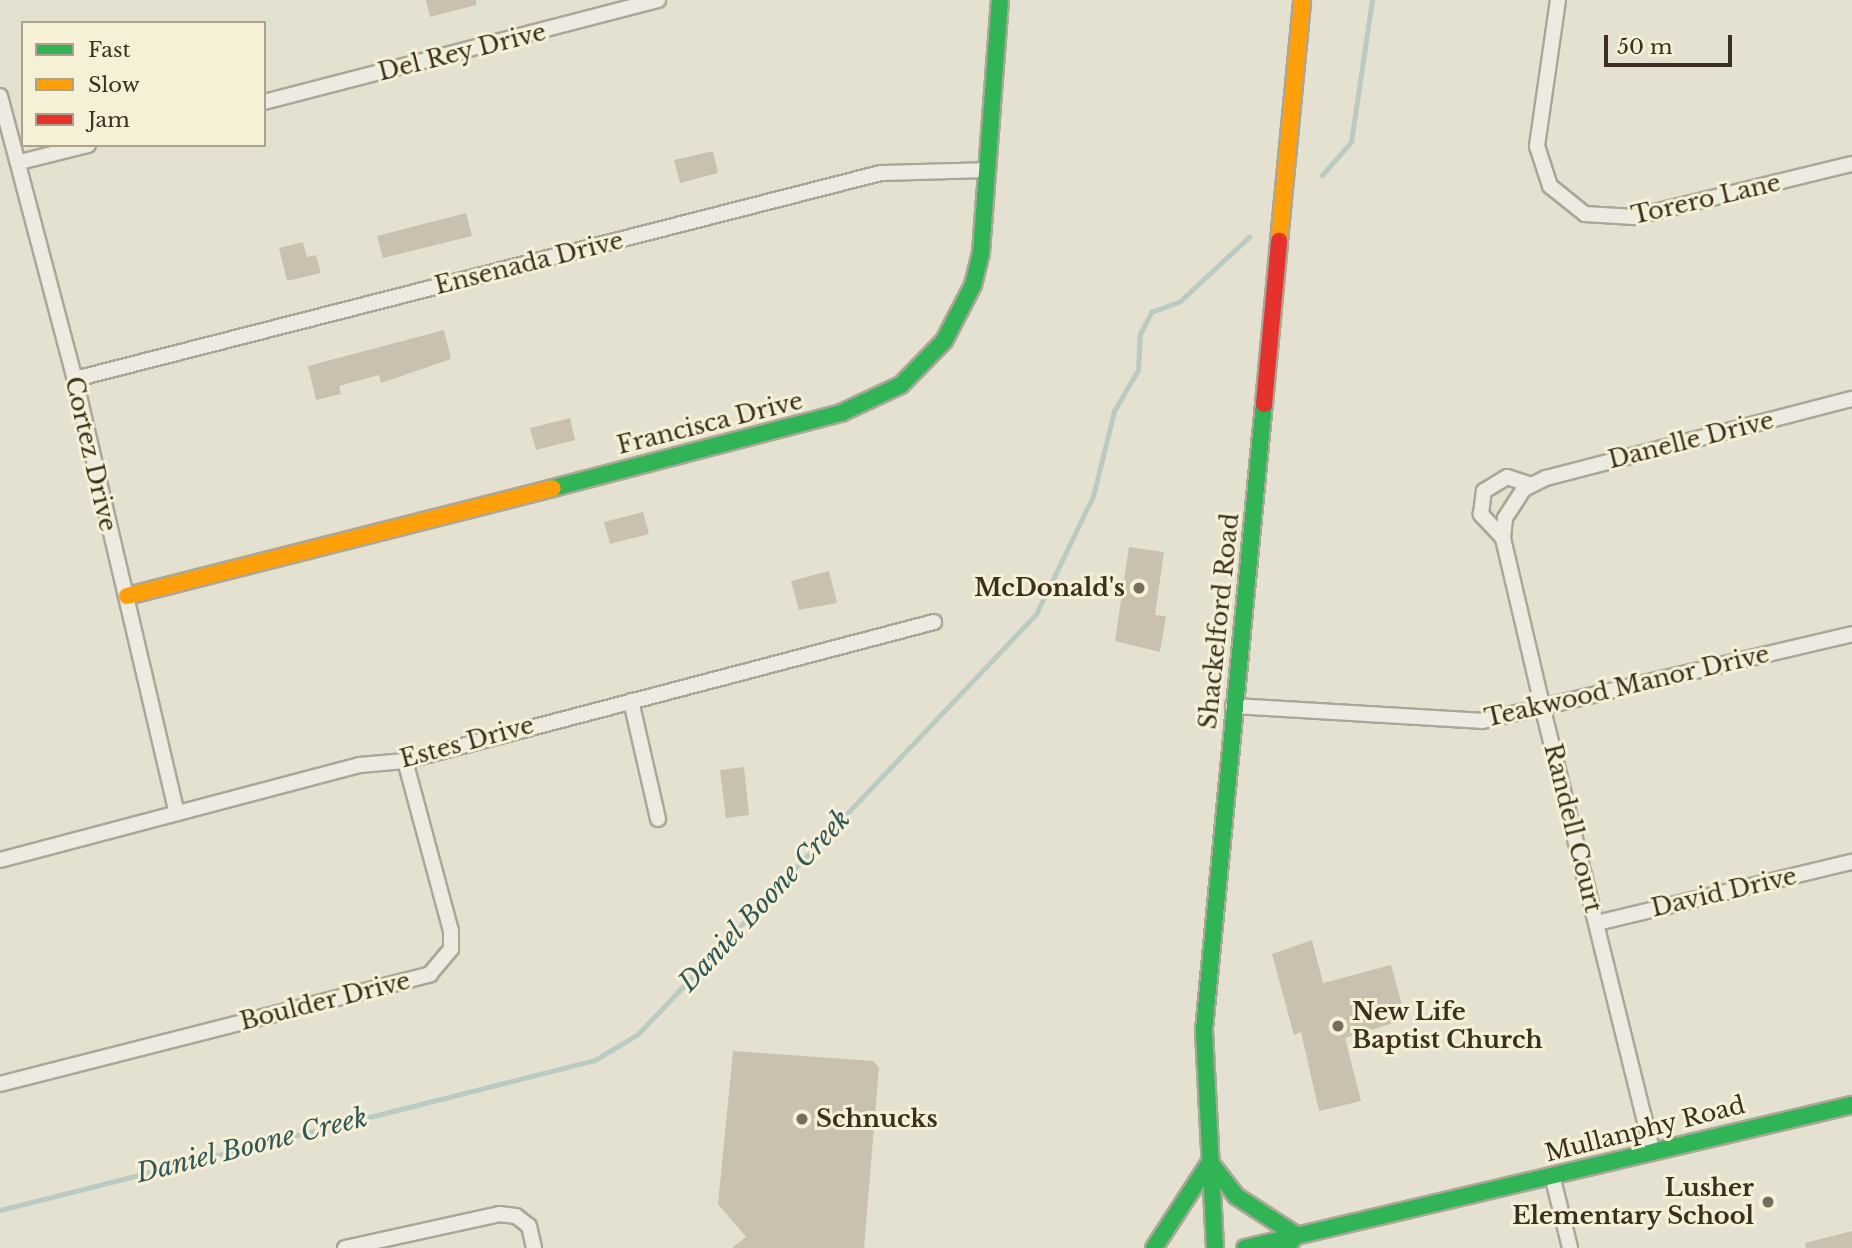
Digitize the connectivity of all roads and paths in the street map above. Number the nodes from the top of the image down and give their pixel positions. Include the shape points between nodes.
1 (658, 0) edge
2 (999, 0) edge
3 (1302, 0) edge
4 (1558, 0) edge
5 (0, 96) edge
6 (266, 101) edge
7 (80, 147) edge
8 (20, 162) junction
9 (1852, 164) edge
10 (986, 170) junction
11 (75, 379) junction
12 (1852, 399) edge
13 (1531, 485) junction
14 (1510, 505) joint
15 (1503, 538) junction
16 (127, 596) junction
17 (934, 622) dead end
18 (1852, 634) edge
19 (631, 701) junction
20 (1233, 706) junction
21 (1543, 709) junction
22 (405, 761) junction
23 (177, 813) junction
24 (658, 818) dead end
25 (0, 860) edge
26 (1852, 862) edge
27 (1597, 923) junction
28 (0, 1084) edge
29 (1852, 1105) edge
30 (1652, 1150) junction
31 (1210, 1162) junction
32 (1552, 1175) junction
33 (1291, 1241) edge
34 (345, 1248) edge
35 (534, 1248) edge
36 (1154, 1248) edge
37 (1215, 1248) edge
38 (1245, 1248) edge
39 (1570, 1248) edge

1 - 6 street, Del Rey Drive
2 - 10 street, Francisca Drive
3 - 20 street, Shackelford Road
4 - 9 street, Torero Lane via 1537,146 1550,186 1585,214 1634,217
5 - 8 street, Cortez Drive
7 - 8 street
8 - 11 street, Cortez Drive
10 - 11 street, Ensenada Drive via 881,173
10 - 16 street, Francisca Drive via 981,252 959,315 925,363 874,400 731,443
11 - 16 street, Cortez Drive
12 - 13 street, Danelle Drive
13 - 14 street, Danelle Drive
13 - 15 street, Danelle Drive via 1507,477 1484,491 1481,514
14 - 15 street, Randell Court
15 - 21 street, Randell Court
16 - 23 street, Cortez Drive
17 - 19 street, Estes Drive
18 - 21 street, Teakwood Manor Drive
19 - 22 street, Estes Drive
19 - 24 street
20 - 21 street, Teakwood Manor Drive via 1482,721
20 - 31 street, Shackelford Road via 1204,1030
21 - 27 street, Randell Court
22 - 23 street, Estes Drive via 360,765
22 - 28 street, Boulder Drive via 451,931 451,949 430,974
23 - 25 street, Estes Drive
26 - 27 street, David Drive
27 - 30 street, Randell Court
29 - 30 street, Mullanphy Road
30 - 32 street, Mullanphy Road
31 - 33 street via 1236,1196
31 - 36 street
31 - 37 street, Shackelford Road
32 - 33 street, Mullanphy Road
32 - 39 street
33 - 38 street, Mullanphy Road
34 - 35 street via 499,1214 516,1216 528,1226

